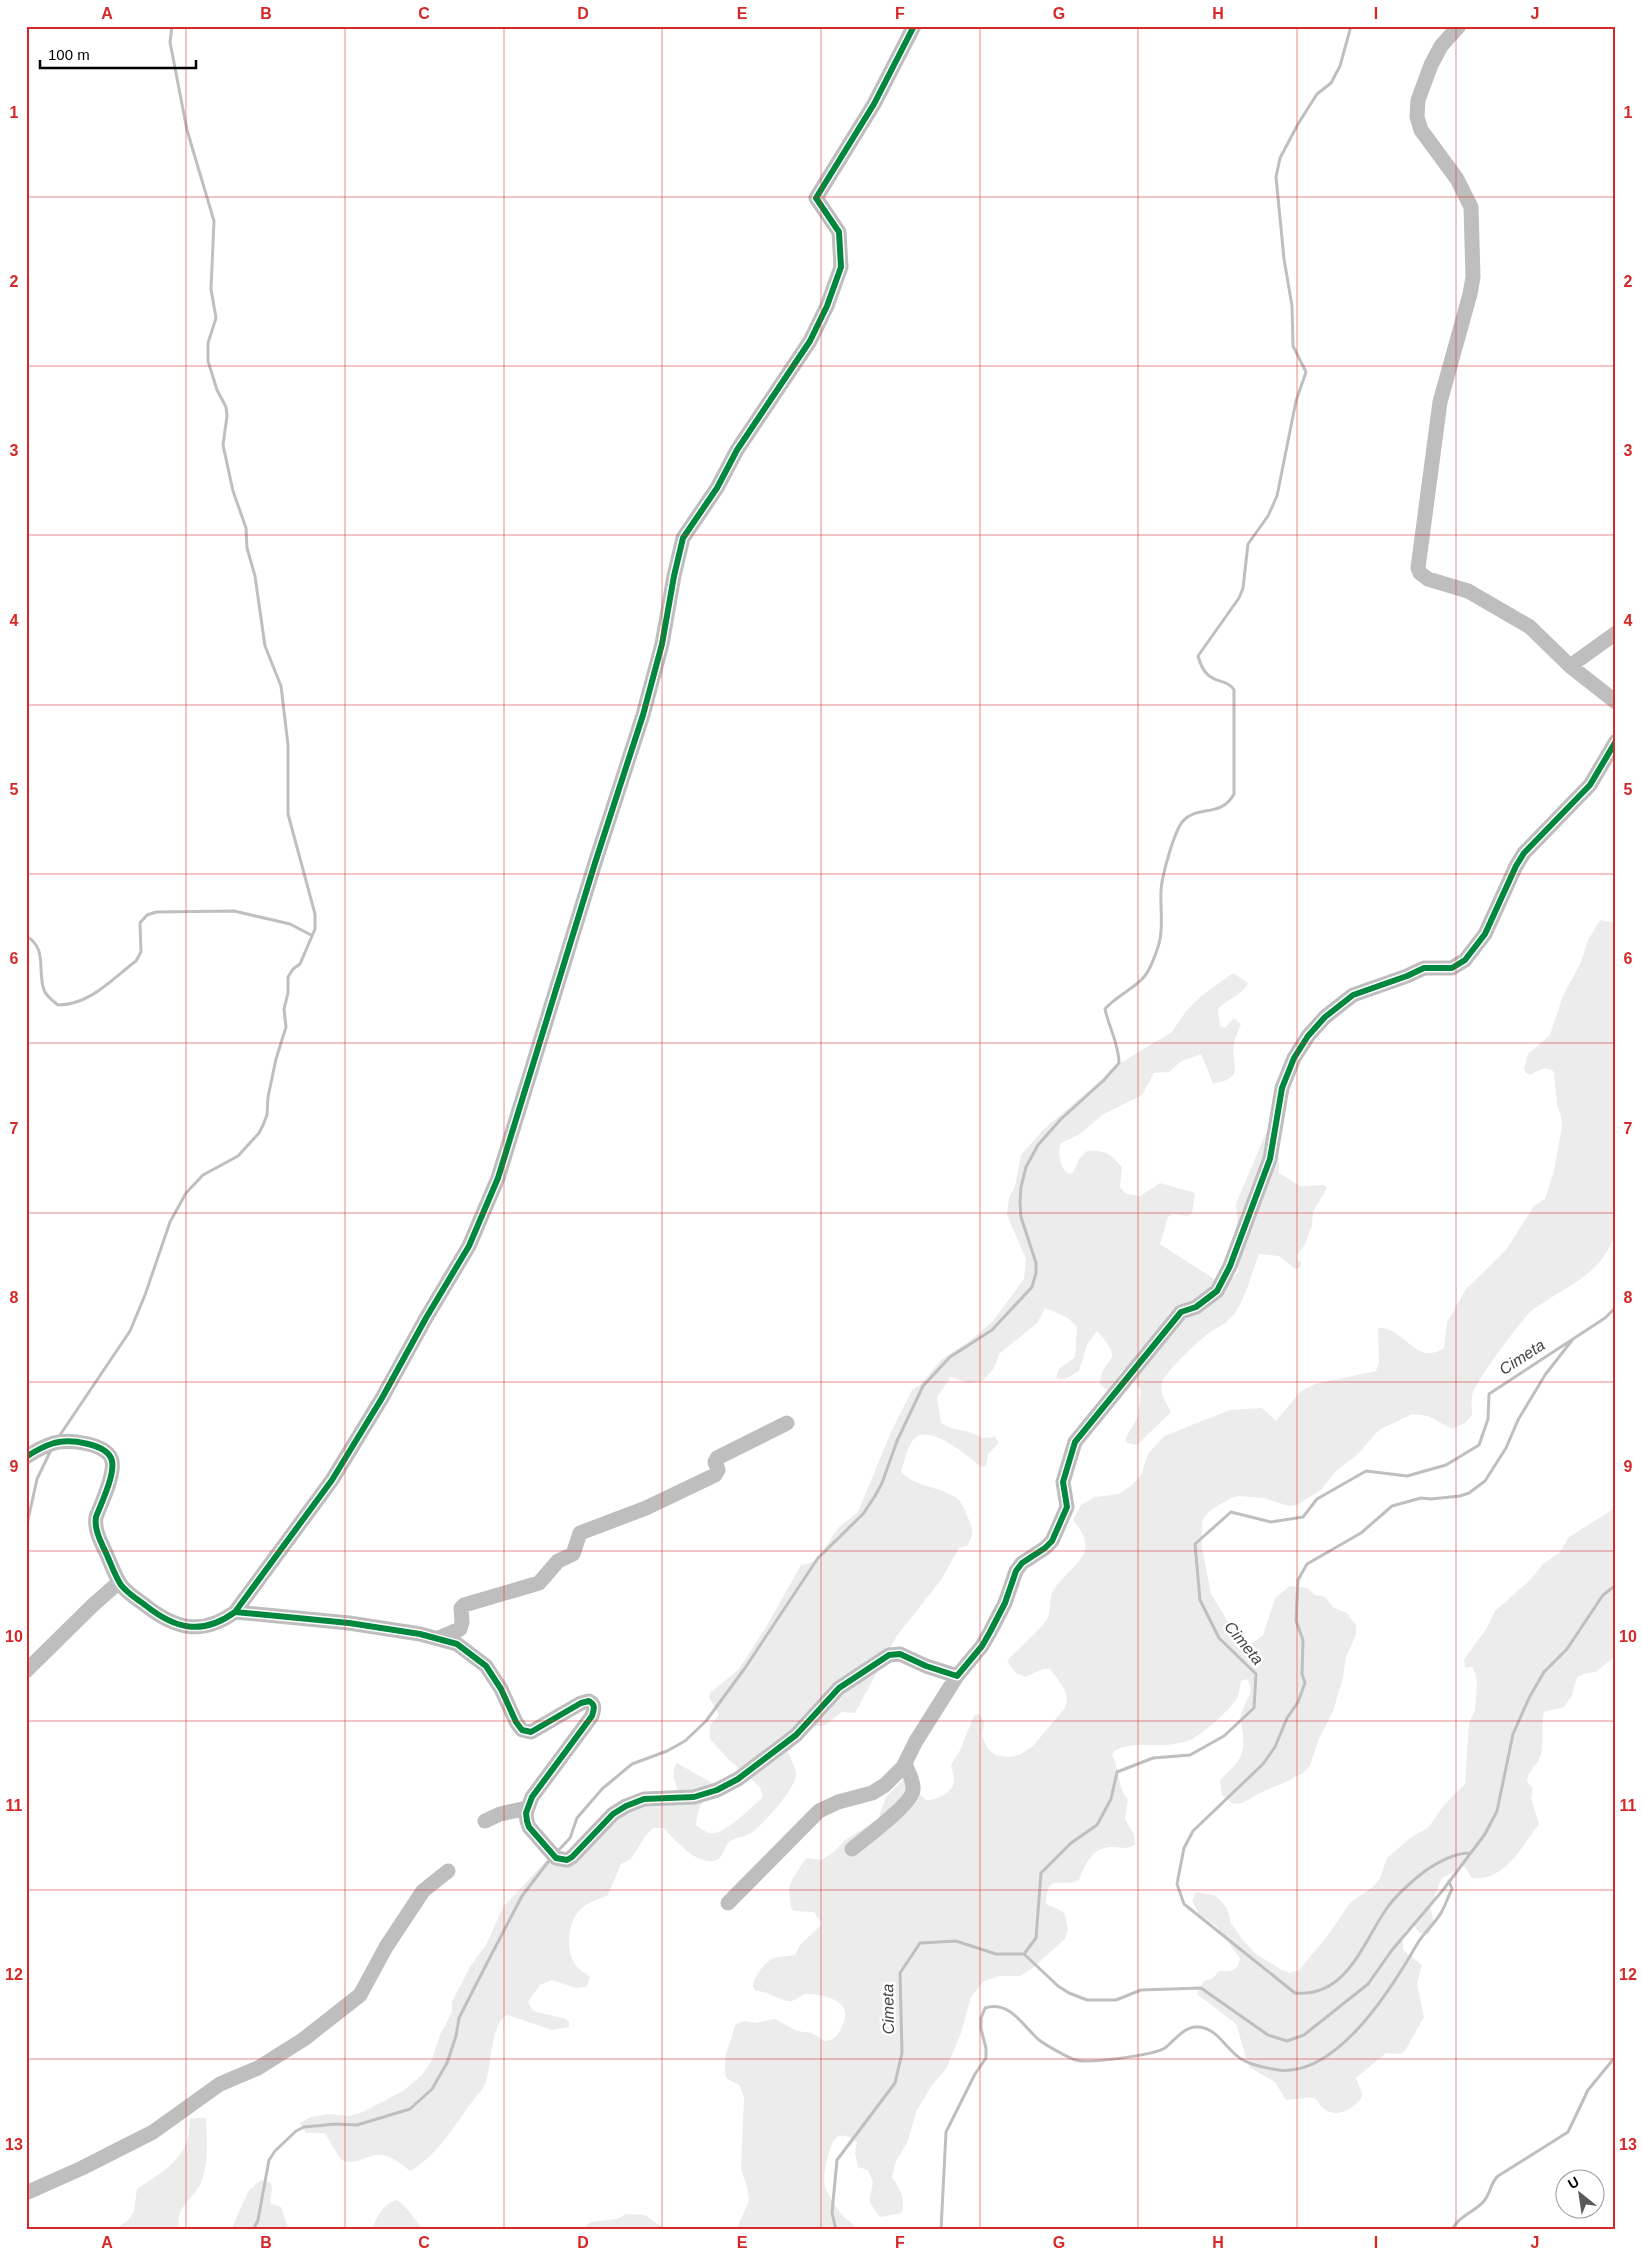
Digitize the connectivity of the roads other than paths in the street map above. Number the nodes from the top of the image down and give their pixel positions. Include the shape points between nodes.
1 (914, 26) edge
2 (1458, 26) edge
3 (1616, 633) edge
4 (1570, 666) junction
5 (1616, 702) edge
6 (1616, 741) edge
7 (788, 1423) dead end
8 (26, 1457) edge
9 (119, 1582) junction
10 (235, 1612) junction
11 (439, 1638) junction
12 (26, 1671) edge
13 (957, 1676) junction
14 (905, 1764) junction
15 (527, 1808) junction
16 (485, 1821) dead end
17 (852, 1849) dead end
18 (448, 1871) dead end
19 (728, 1903) dead end
20 (26, 2193) edge

1 - 10 street via 874,104 816,198 839,232 841,267 827,306 810,341 683,538 662,644 643,715 498,1178 481,1220 455,1271 332,1480
2 - 4 street via 1431,64 1417,112 1422,130 1457,179 1471,207 1473,277 1440,402 1418,568 1428,579 1468,592 1525,623
3 - 4 street
4 - 5 street
6 - 13 street via 1590,785 1524,853 1485,934 1465,960 1452,968 1424,968 1353,995 1325,1017 1308,1036 1294,1058 1282,1088 1270,1159 1230,1266 1217,1291 1181,1312 1074,1442 1063,1482 1067,1507 1052,1541 1016,1571 990,1632
7 - 11 street via 717,1458 715,1475 646,1508 580,1533 572,1554 558,1561 539,1583 464,1605 460,1629
8 - 9 street via 41,1448 63,1442 96,1446 109,1455 112,1466 95,1523
9 - 10 street via 155,1613 180,1626 204,1627
9 - 12 street
10 - 11 street via 349,1623
11 - 15 street via 457,1644 486,1666 522,1730 531,1732 581,1703 593,1703 592,1716
13 - 14 street
13 - 15 street via 900,1654 889,1655 839,1688 796,1735 738,1779 694,1797 644,1799 626,1806 613,1814 567,1860 556,1858 529,1827
14 - 17 street via 913,1790 910,1798
14 - 19 street via 885,1785 872,1793 819,1811
15 - 16 street
18 - 20 street via 423,1892 386,1947 360,1995 304,2039 258,2068 220,2084 153,2132

